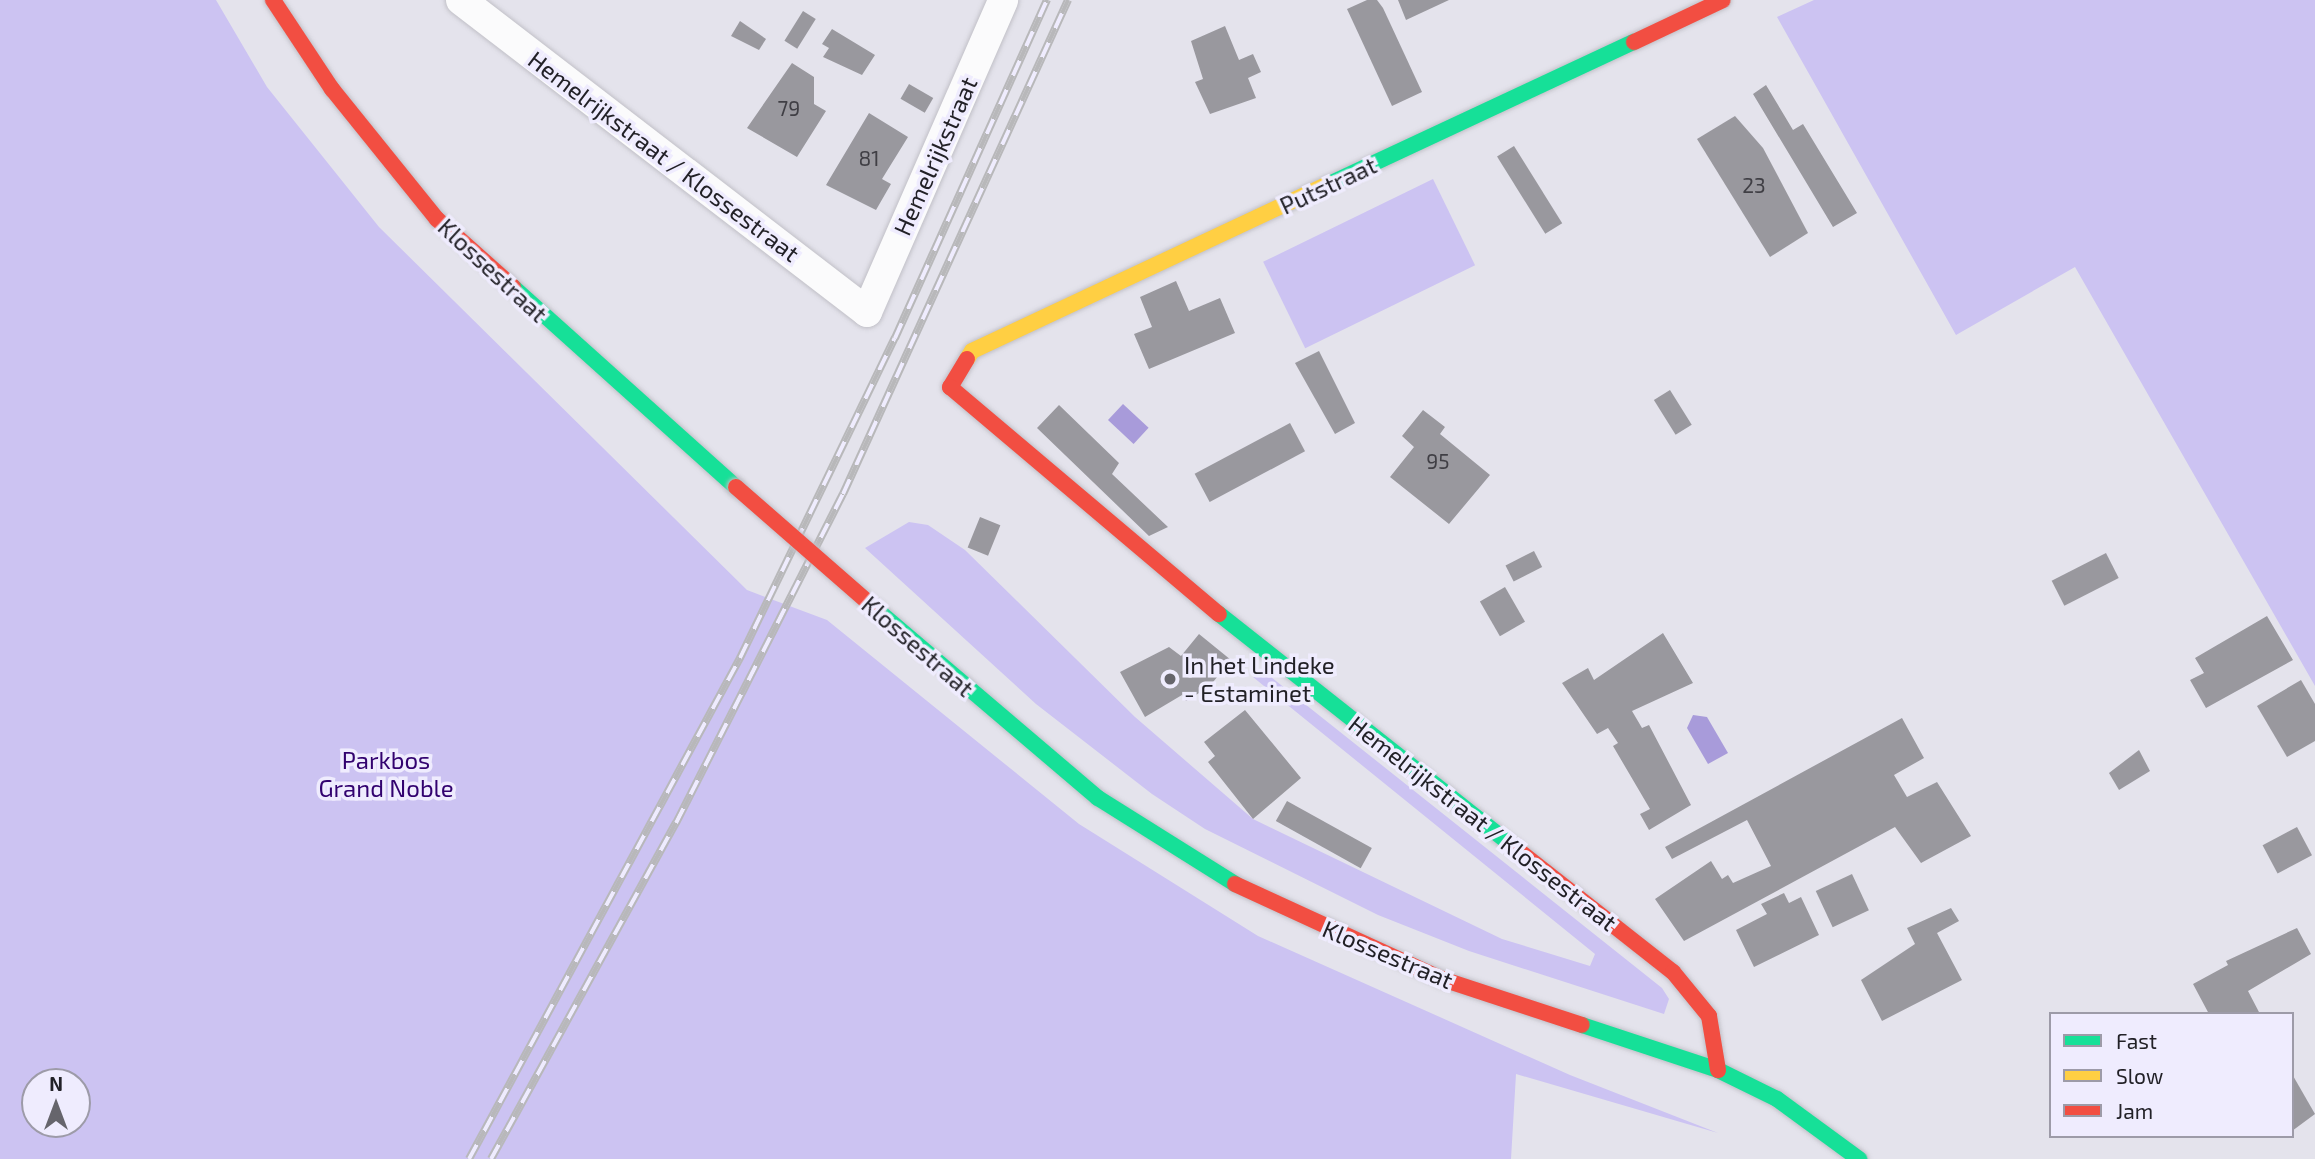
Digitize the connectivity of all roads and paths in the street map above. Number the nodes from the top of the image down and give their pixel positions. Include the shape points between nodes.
1 (274, 0) edge
2 (461, 0) edge
3 (1003, 0) edge
4 (1723, 0) edge
5 (867, 312) joint
6 (950, 387) joint
7 (1718, 1070) junction
8 (1840, 1153) edge

1 - 7 street, Klossestraat, bridge via 332,89 437,219 736,487 1098,798 1187,857 1275,906 1442,979
2 - 5 street, Hemelrijkstraat / Klossestraat
3 - 5 street, Hemelrijkstraat
4 - 6 street, Putstraat via 972,351
6 - 7 street, Hemelrijkstraat / Klossestraat via 1252,643 1674,972 1709,1016
7 - 8 street via 1777,1099

